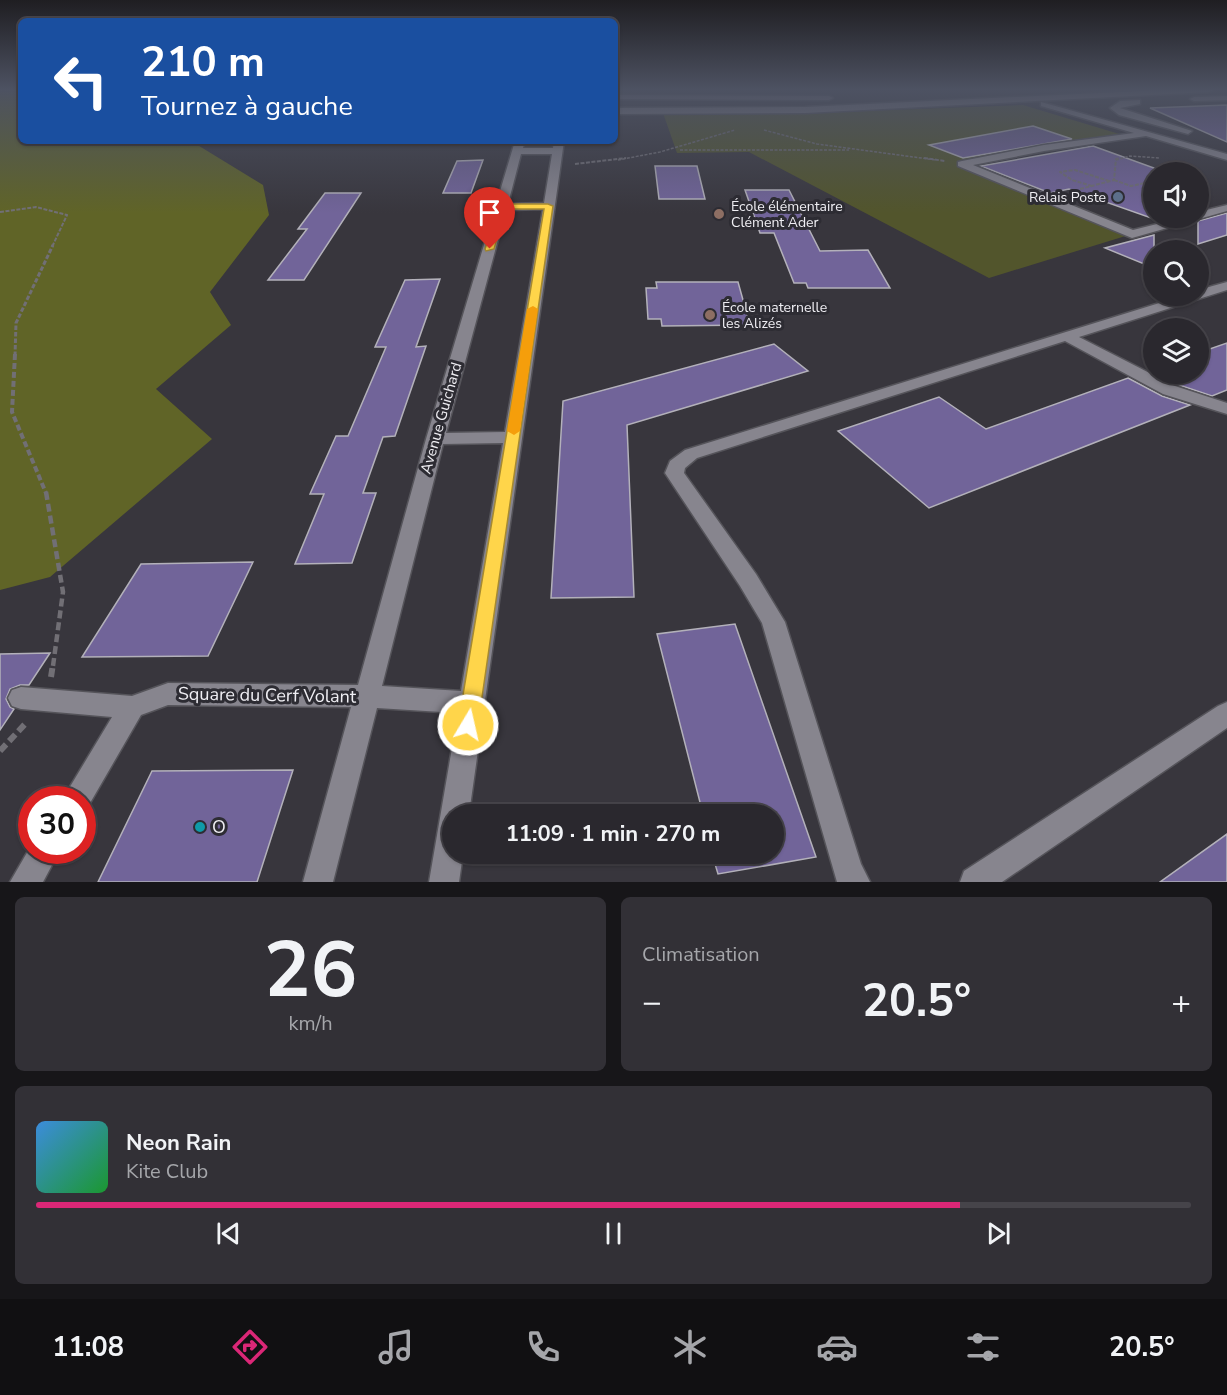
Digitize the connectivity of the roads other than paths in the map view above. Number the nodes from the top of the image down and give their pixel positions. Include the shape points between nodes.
1 (1136, 131) edge
2 (1145, 134) junction
3 (519, 146) edge
4 (557, 152) edge
5 (1227, 157) edge
6 (548, 206) junction
7 (502, 207) junction
8 (1227, 208) edge
9 (1209, 213) edge
10 (1155, 228) edge
11 (1227, 285) edge
12 (1209, 291) edge
13 (1162, 306) edge
14 (1066, 336) junction
15 (1227, 409) edge
16 (513, 437) junction
17 (435, 439) junction
18 (367, 696) junction
19 (21, 698) dead end
20 (472, 703) junction
21 (132, 707) junction
22 (1227, 714) edge
23 (84, 786) edge
24 (456, 804) edge
25 (36, 864) edge
26 (447, 864) edge
27 (25, 882) edge
28 (318, 882) edge
29 (444, 882) edge
30 (855, 882) edge
31 (975, 882) edge

1 - 2 street
2 - 5 street
2 - 10 street via 1044,147 962,164 1132,234
3 - 4 street
3 - 7 street, Avenue Guichard
4 - 6 street
6 - 7 street
6 - 16 street
7 - 17 street, Avenue Guichard
8 - 9 street
11 - 12 street
13 - 14 street
14 - 15 street via 1169,390
14 - 30 street via 691,454 677,465 674,473 773,622 848,872
16 - 17 street
16 - 20 street
17 - 18 street, Avenue Guichard
18 - 20 street
18 - 21 street, Square du Cerf Volant via 168,694
18 - 28 street, Avenue Guichard
19 - 21 street, Square du Cerf Volant
20 - 24 street
21 - 23 street
22 - 31 street
25 - 27 street
26 - 29 street

